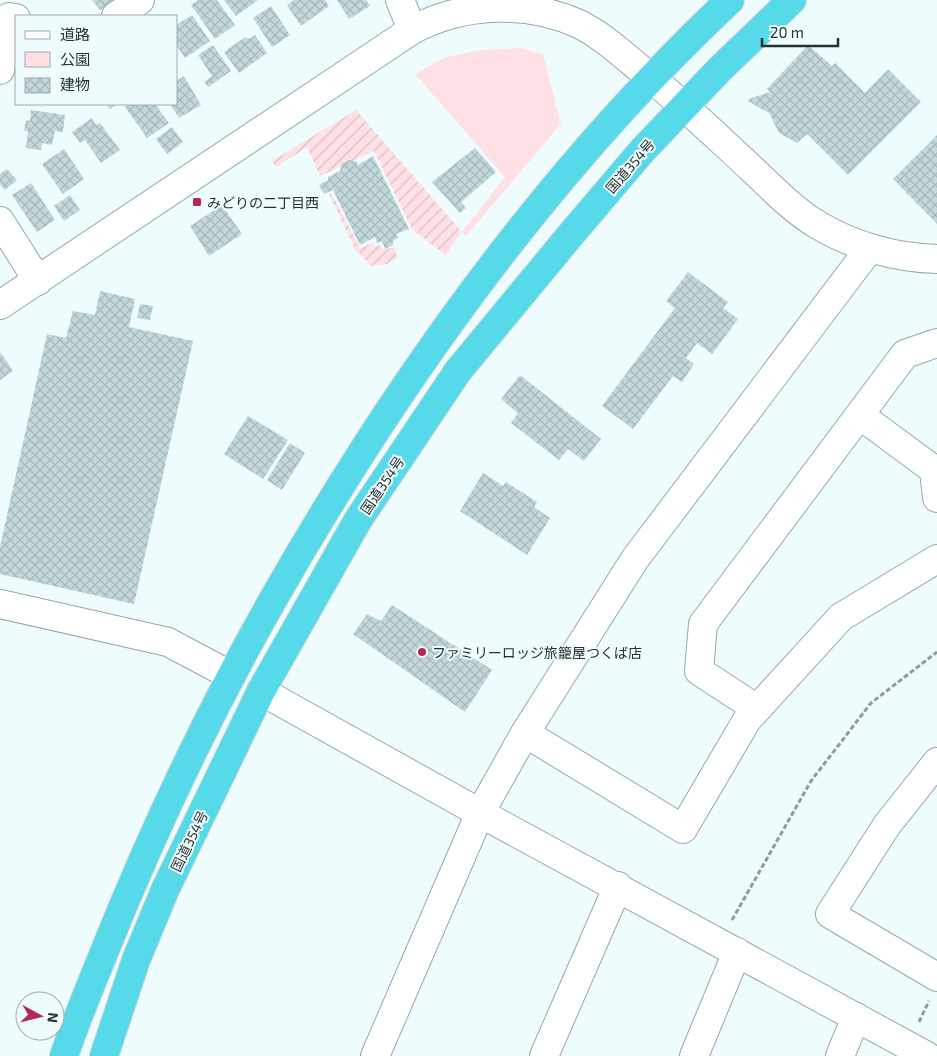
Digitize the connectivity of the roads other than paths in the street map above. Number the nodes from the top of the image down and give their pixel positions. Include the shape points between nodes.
1 (140, 0) edge
2 (400, 0) edge
3 (730, 0) edge
4 (792, 0) edge
5 (118, 15) edge
6 (15, 18) edge
7 (412, 30) junction
8 (0, 70) edge
9 (651, 78) junction
10 (684, 106) junction
11 (0, 221) edge
12 (870, 248) junction
13 (937, 259) edge
14 (38, 280) junction
15 (0, 306) edge
16 (937, 343) edge
17 (861, 416) junction
18 (937, 498) edge
19 (937, 559) edge
20 (0, 604) edge
21 (230, 675) junction
22 (262, 691) junction
23 (757, 709) junction
24 (525, 734) junction
25 (937, 762) edge
26 (480, 813) junction
27 (618, 886) junction
28 (728, 947) junction
29 (934, 987) edge
30 (856, 1017) junction
31 (918, 1051) edge
32 (64, 1056) edge
33 (104, 1056) edge
34 (375, 1056) edge
35 (544, 1056) edge
36 (694, 1056) edge
37 (840, 1056) edge

1 - 5 street
2 - 7 street
3 - 9 highway
4 - 10 highway, 国道354号
6 - 8 street via 9,17
7 - 9 street via 434,19 479,7 534,8 579,24 606,41
7 - 14 street
9 - 10 street
9 - 21 highway via 595,138 432,345 326,508
10 - 12 street via 787,202 817,224
10 - 22 highway, 国道354号 via 642,151 458,371 358,520
11 - 14 street
12 - 13 street
12 - 24 street via 635,559
14 - 15 street
16 - 17 street via 906,354
17 - 18 street via 934,470
17 - 23 street via 703,624 699,671
19 - 23 street via 842,617
20 - 21 street via 168,642
21 - 32 highway via 136,872
22 - 26 street
22 - 33 highway, 国道354号 via 165,890 136,960
23 - 24 street via 747,720 683,830
24 - 26 street
25 - 29 street via 887,824 830,914
26 - 27 street
26 - 34 street
27 - 28 street
27 - 35 street
28 - 30 street
28 - 36 street
30 - 31 street
30 - 37 street

